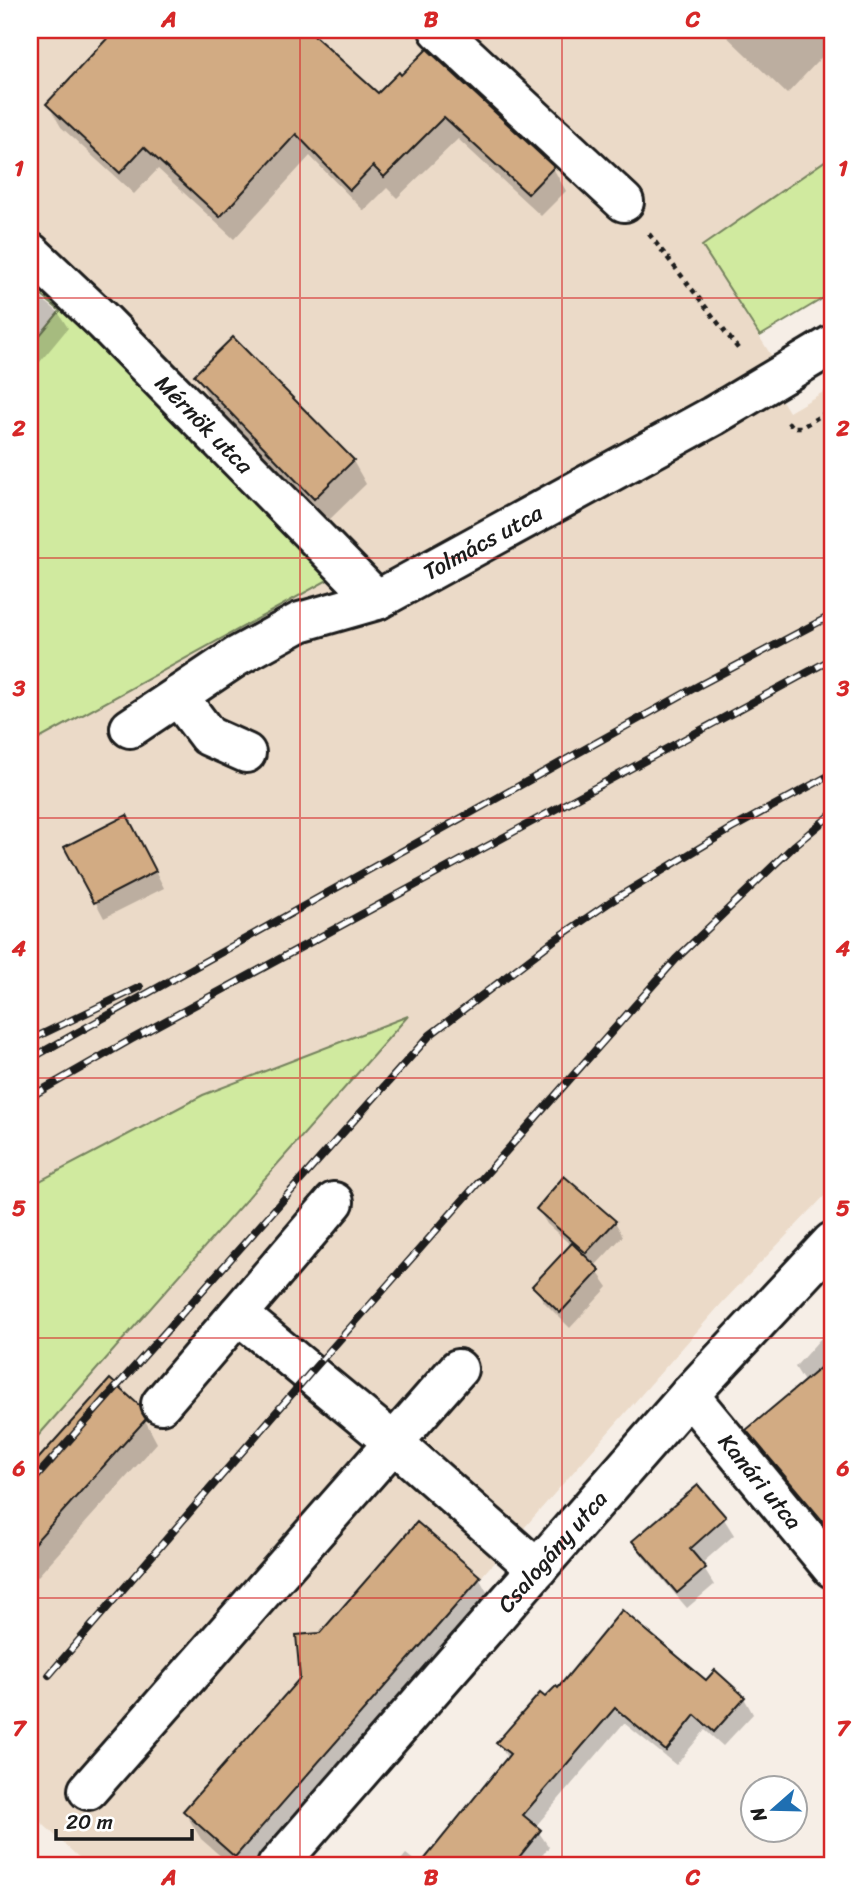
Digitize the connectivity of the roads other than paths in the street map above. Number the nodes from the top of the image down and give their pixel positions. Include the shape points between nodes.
1 (439, 30) edge
2 (624, 202) road end
3 (30, 252) edge
4 (832, 345) edge
5 (377, 600) junction
6 (178, 696) junction
7 (130, 728) dead end
8 (246, 753) dead end
9 (334, 1202) dead end
10 (832, 1242) edge
11 (238, 1314) junction
12 (458, 1369) dead end
13 (690, 1395) junction
14 (161, 1404) dead end
15 (393, 1442) junction
16 (832, 1568) edge
17 (537, 1569) junction
18 (88, 1790) dead end
19 (277, 1866) edge

1 - 2 street
3 - 5 street, Mérnök utca
4 - 5 street, Tolmács utca via 713,416
5 - 6 street, Tolmács utca via 300,622
6 - 7 street, Tolmács utca
6 - 8 street via 208,736
9 - 11 street
10 - 13 street, Csalogány utca
11 - 14 street
11 - 15 street
12 - 15 street
13 - 16 street, Kanári utca
13 - 17 street, Csalogány utca
15 - 17 street
15 - 18 street
17 - 19 street, Csalogány utca

